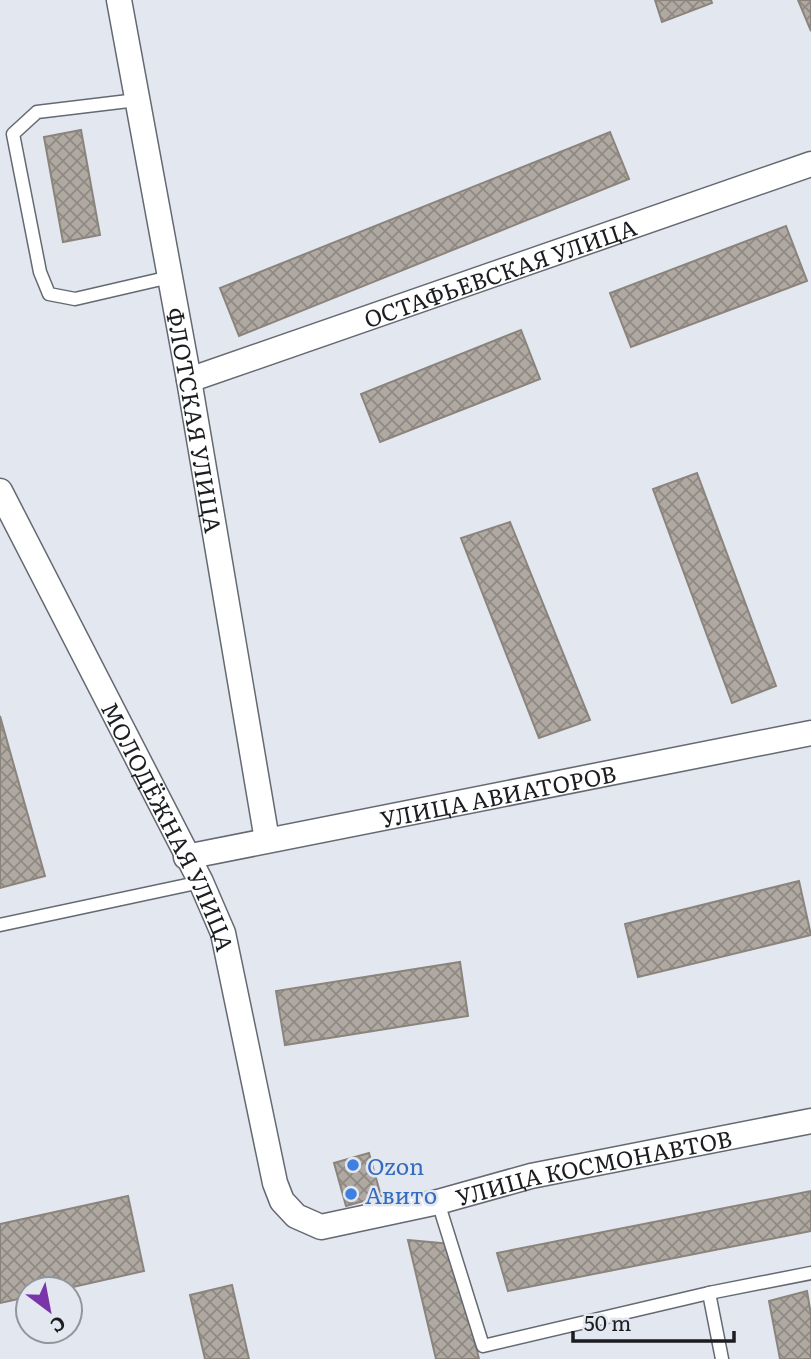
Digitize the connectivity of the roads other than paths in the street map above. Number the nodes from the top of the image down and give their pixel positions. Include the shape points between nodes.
1 (119, 0) edge
2 (137, 100) junction
3 (811, 164) edge
4 (170, 277) junction
5 (189, 380) junction
6 (0, 491) edge
7 (811, 733) edge
8 (267, 840) junction
9 (186, 858) junction
10 (201, 882) junction
11 (0, 925) edge
12 (811, 1121) edge
13 (275, 1183) joint
14 (438, 1202) junction
15 (811, 1273) edge
16 (709, 1293) junction
17 (722, 1359) edge

1 - 2 street, ФЛОТСКАЯ УЛИЦА
2 - 4 street, ФЛОТСКАЯ УЛИЦА
2 - 4 lane via 37,113 13,134 40,272 49,294 75,299
3 - 5 street, ОСТАФЬЕВСКАЯ УЛИЦА
4 - 5 street, ФЛОТСКАЯ УЛИЦА
5 - 8 street, ФЛОТСКАЯ УЛИЦА
6 - 9 street, МОЛОДЁЖНАЯ УЛИЦА
7 - 8 street, УЛИЦА АВИАТОРОВ
8 - 9 street, УЛИЦА АВИАТОРОВ
9 - 10 street, МОЛОДЁЖНАЯ УЛИЦА
10 - 11 lane
10 - 13 street, МОЛОДЁЖНАЯ УЛИЦА via 223,933
12 - 14 street, УЛИЦА КОСМОНАВТОВ via 531,1176
13 - 14 street, УЛИЦА КОСМОНАВТОВ via 282,1201 296,1216 321,1227
14 - 16 lane via 483,1346
15 - 16 lane
16 - 17 lane

